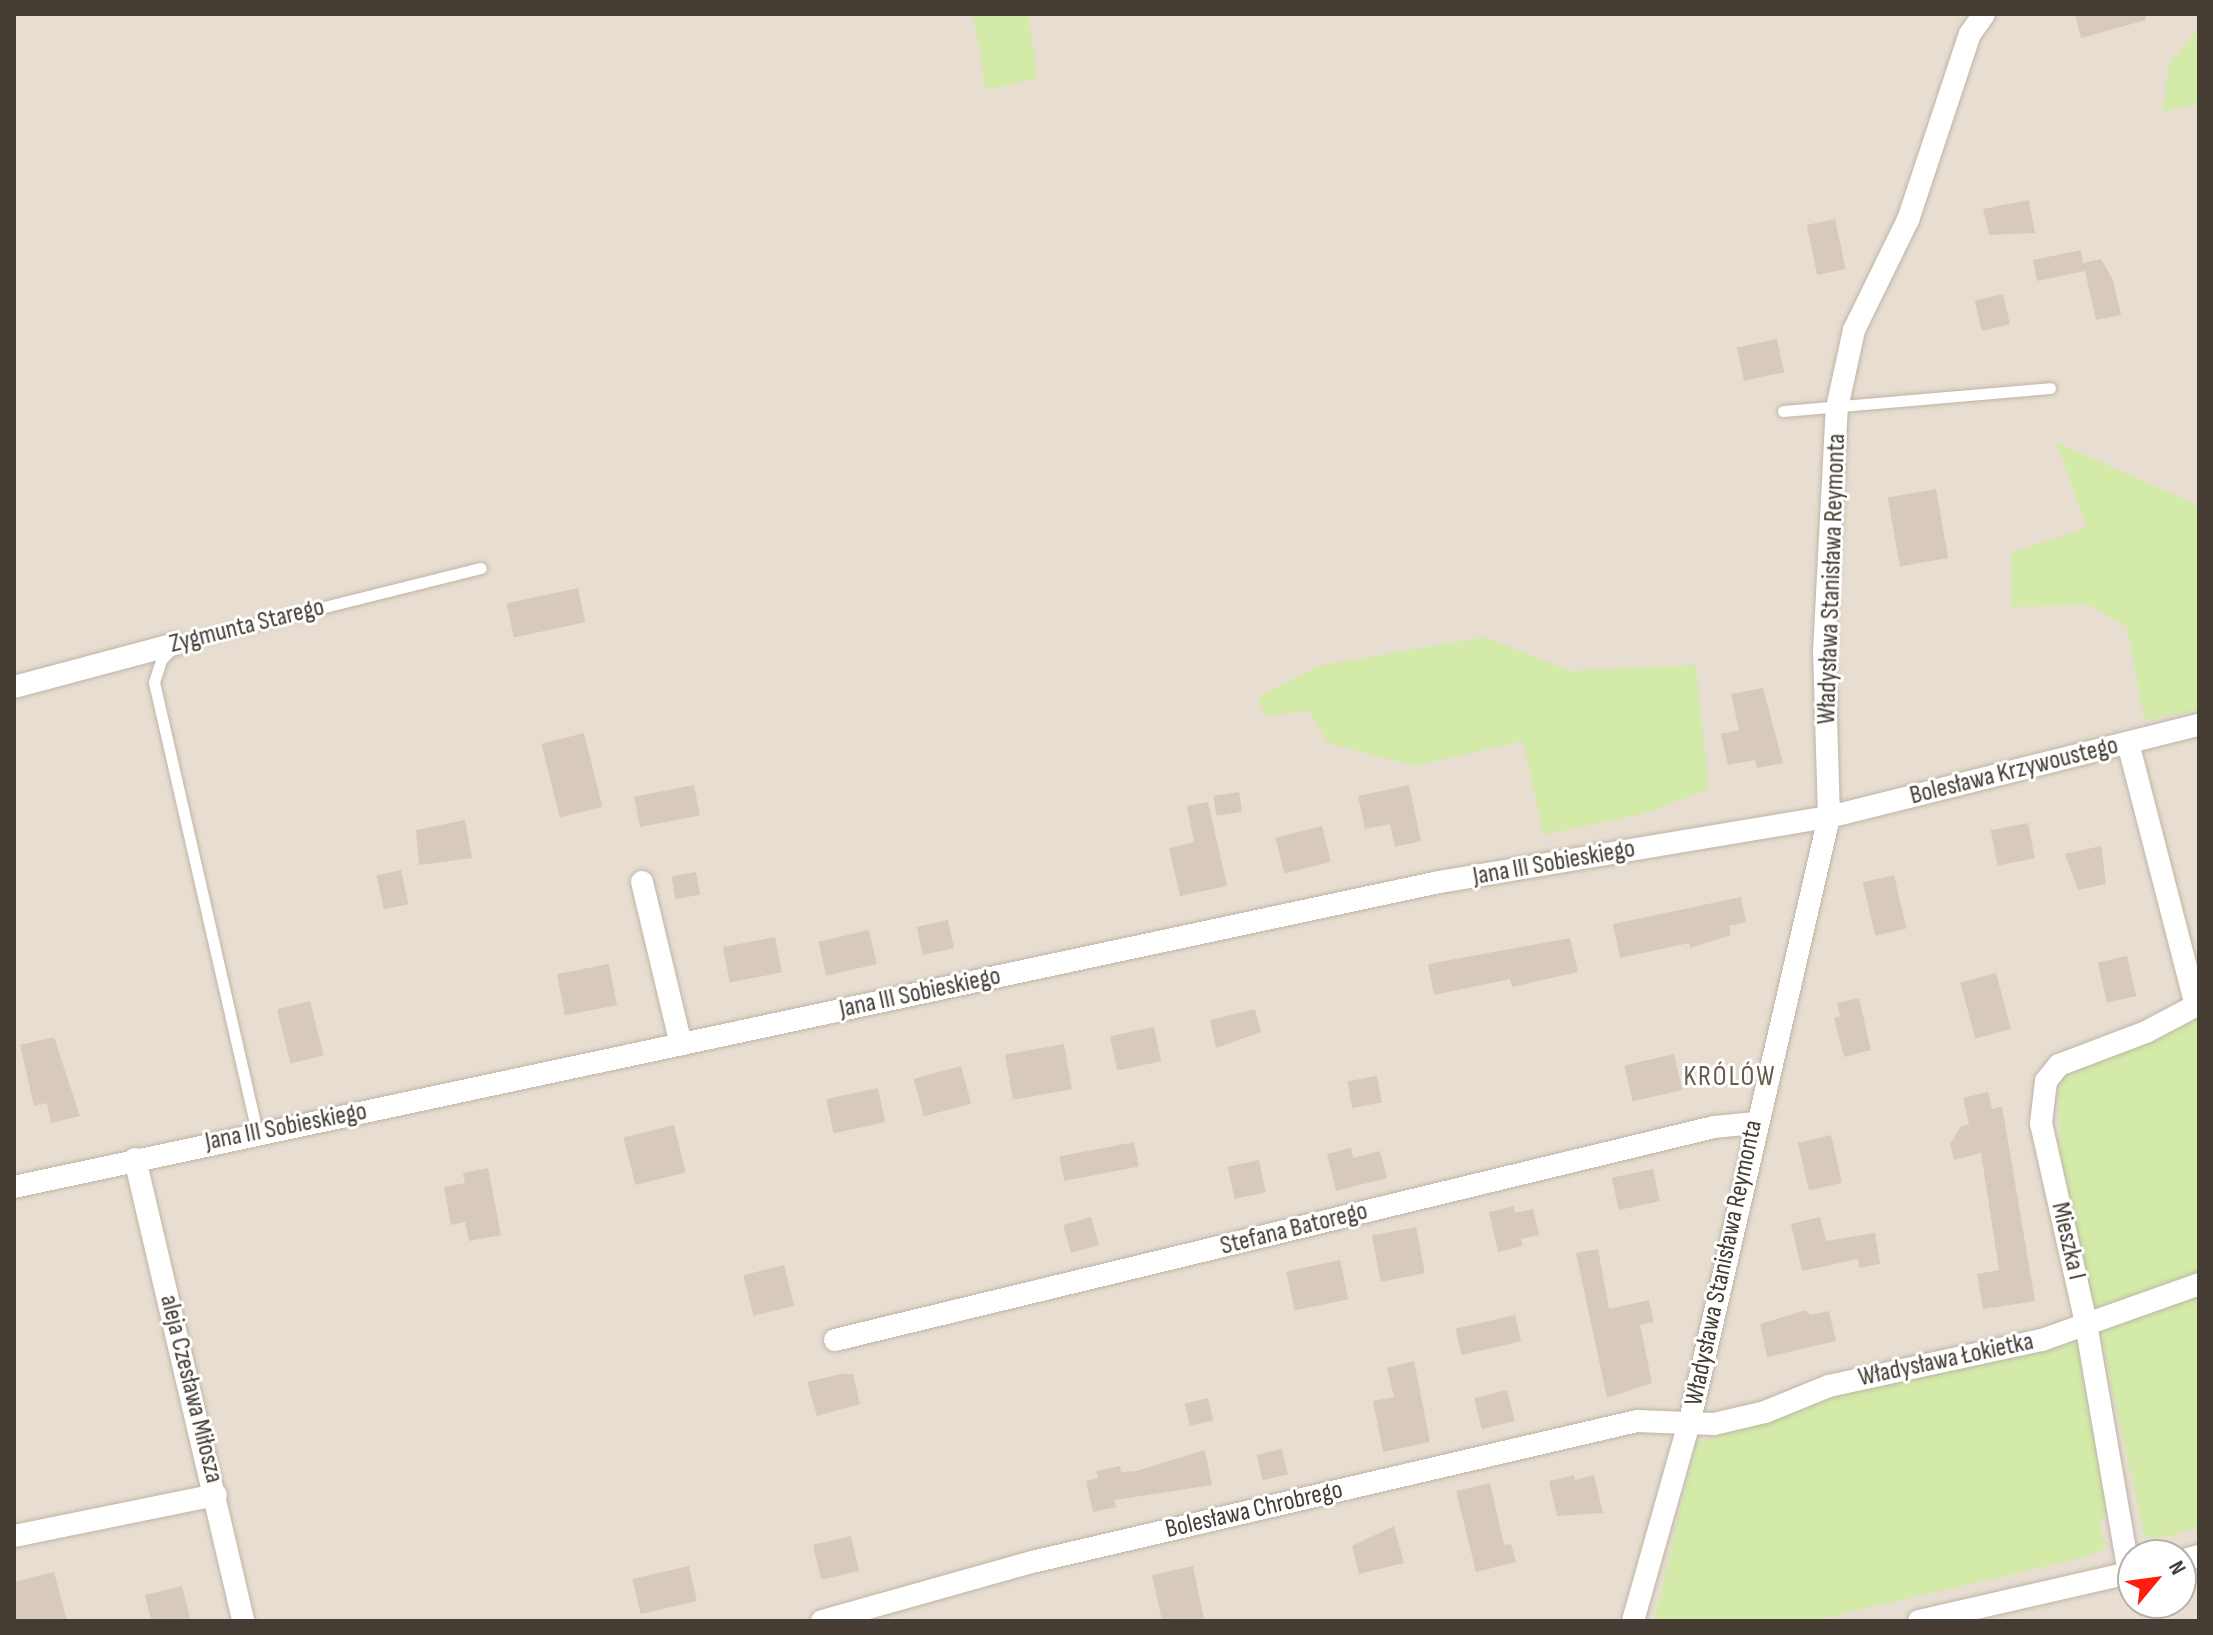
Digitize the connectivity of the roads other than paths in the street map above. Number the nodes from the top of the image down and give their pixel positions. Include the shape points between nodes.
1 (1984, 14) edge
2 (2050, 388) dead end
3 (1837, 408) junction
4 (1783, 411) dead end
5 (481, 568) dead end
6 (176, 644) junction
7 (14, 687) edge
8 (2199, 725) edge
9 (2128, 743) junction
10 (1829, 817) junction
11 (642, 882) dead end
12 (2197, 1004) edge
13 (681, 1044) junction
14 (1755, 1123) junction
15 (257, 1132) junction
16 (135, 1159) junction
17 (14, 1187) edge
18 (2199, 1284) edge
19 (2086, 1323) junction
20 (835, 1340) dead end
21 (1690, 1420) junction
22 (216, 1495) junction
23 (14, 1536) edge
24 (2125, 1539) edge
25 (2117, 1575) edge
26 (243, 1621) edge
27 (822, 1621) edge
28 (1633, 1621) edge
29 (1919, 1621) edge

1 - 3 street, Władysława Stanisława Reymonta via 1970,34 1908,220 1854,330
2 - 3 lane
3 - 4 lane
3 - 10 street, Władysława Stanisława Reymonta via 1824,652
5 - 6 lane, Zygmunta Starego
6 - 7 street, Zygmunta Starego
6 - 15 lane via 161,660 154,682
8 - 9 street, Bolesława Krzywoustego
9 - 10 street, Bolesława Krzywoustego
9 - 12 street
10 - 13 street, Jana III Sobieskiego via 1439,882
10 - 14 street, Władysława Stanisława Reymonta
11 - 13 street
12 - 19 street, Mieszka I via 2146,1032 2059,1065 2046,1081 2041,1123
13 - 15 street, Jana III Sobieskiego
14 - 20 street, Stefana Batorego via 1714,1127
14 - 21 street, Władysława Stanisława Reymonta
15 - 16 street, Jana III Sobieskiego
16 - 17 street, Jana III Sobieskiego
16 - 22 street, aleja Czesława Miłosza
18 - 19 street, Władysława Łokietka
19 - 21 street, Władysława Łokietka via 2042,1340 1829,1386 1765,1412 1714,1424
19 - 24 street, Mieszka I
21 - 27 street, Bolesława Chrobrego via 1637,1421 1094,1547
21 - 28 street, Władysława Stanisława Reymonta
22 - 23 street
22 - 26 street, aleja Czesława Miłosza
25 - 29 street

